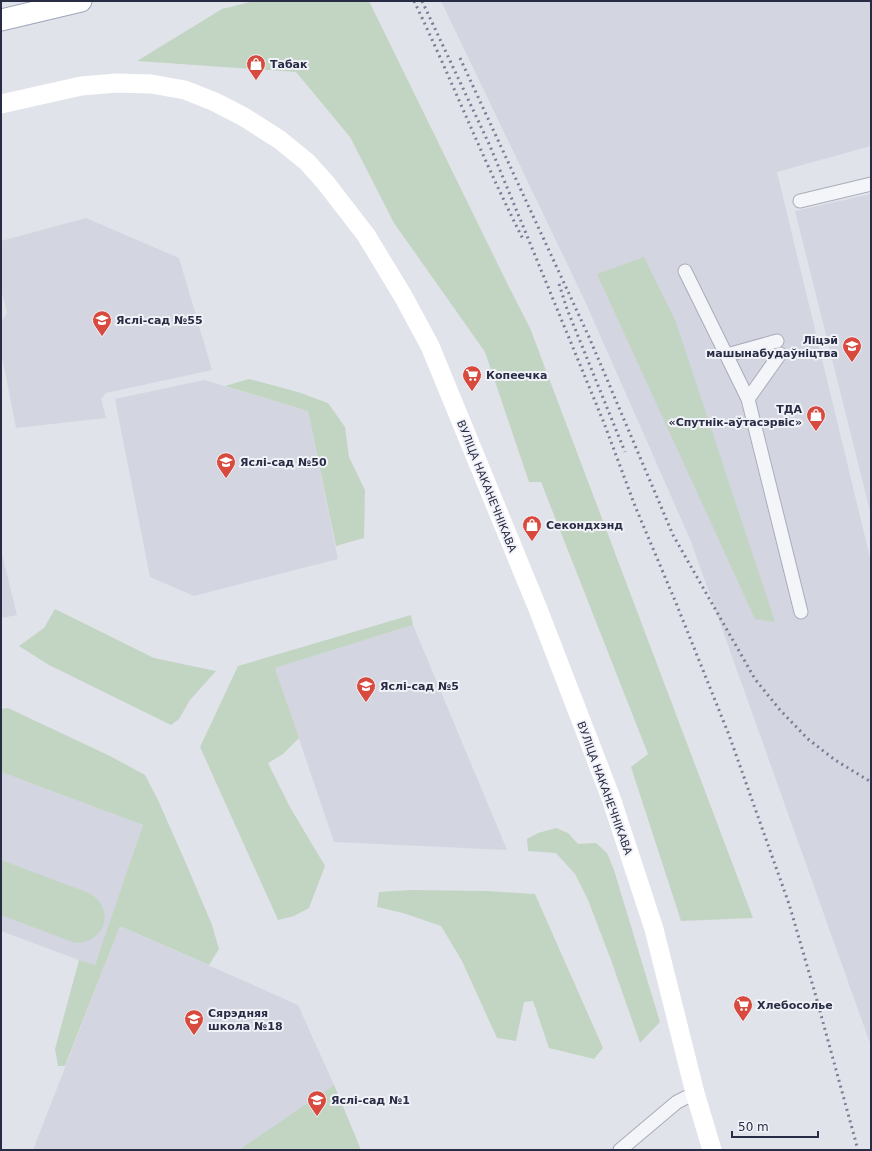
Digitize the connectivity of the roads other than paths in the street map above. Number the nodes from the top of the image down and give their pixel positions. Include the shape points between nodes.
1 (81, 1) edge
2 (1, 20) edge
3 (1, 104) edge
4 (871, 184) edge
5 (800, 201) dead end
6 (685, 271) dead end
7 (777, 341) dead end
8 (780, 354) dead end
9 (726, 355) junction
10 (748, 399) junction
11 (801, 612) dead end
12 (695, 1092) junction
13 (620, 1150) edge
14 (712, 1150) edge

1 - 2 main road
3 - 12 main road, ВУЛІЦА НАКАНЕЧНІКАВА via 81,86 117,83 151,84 184,90 244,117 280,140 307,162 366,235 430,346 538,609 611,798 654,929
4 - 5 street
6 - 9 street
7 - 9 street
8 - 10 street
9 - 10 street
10 - 11 street
12 - 13 street via 677,1102
12 - 14 main road, ВУЛІЦА НАКАНЕЧНІКАВА

